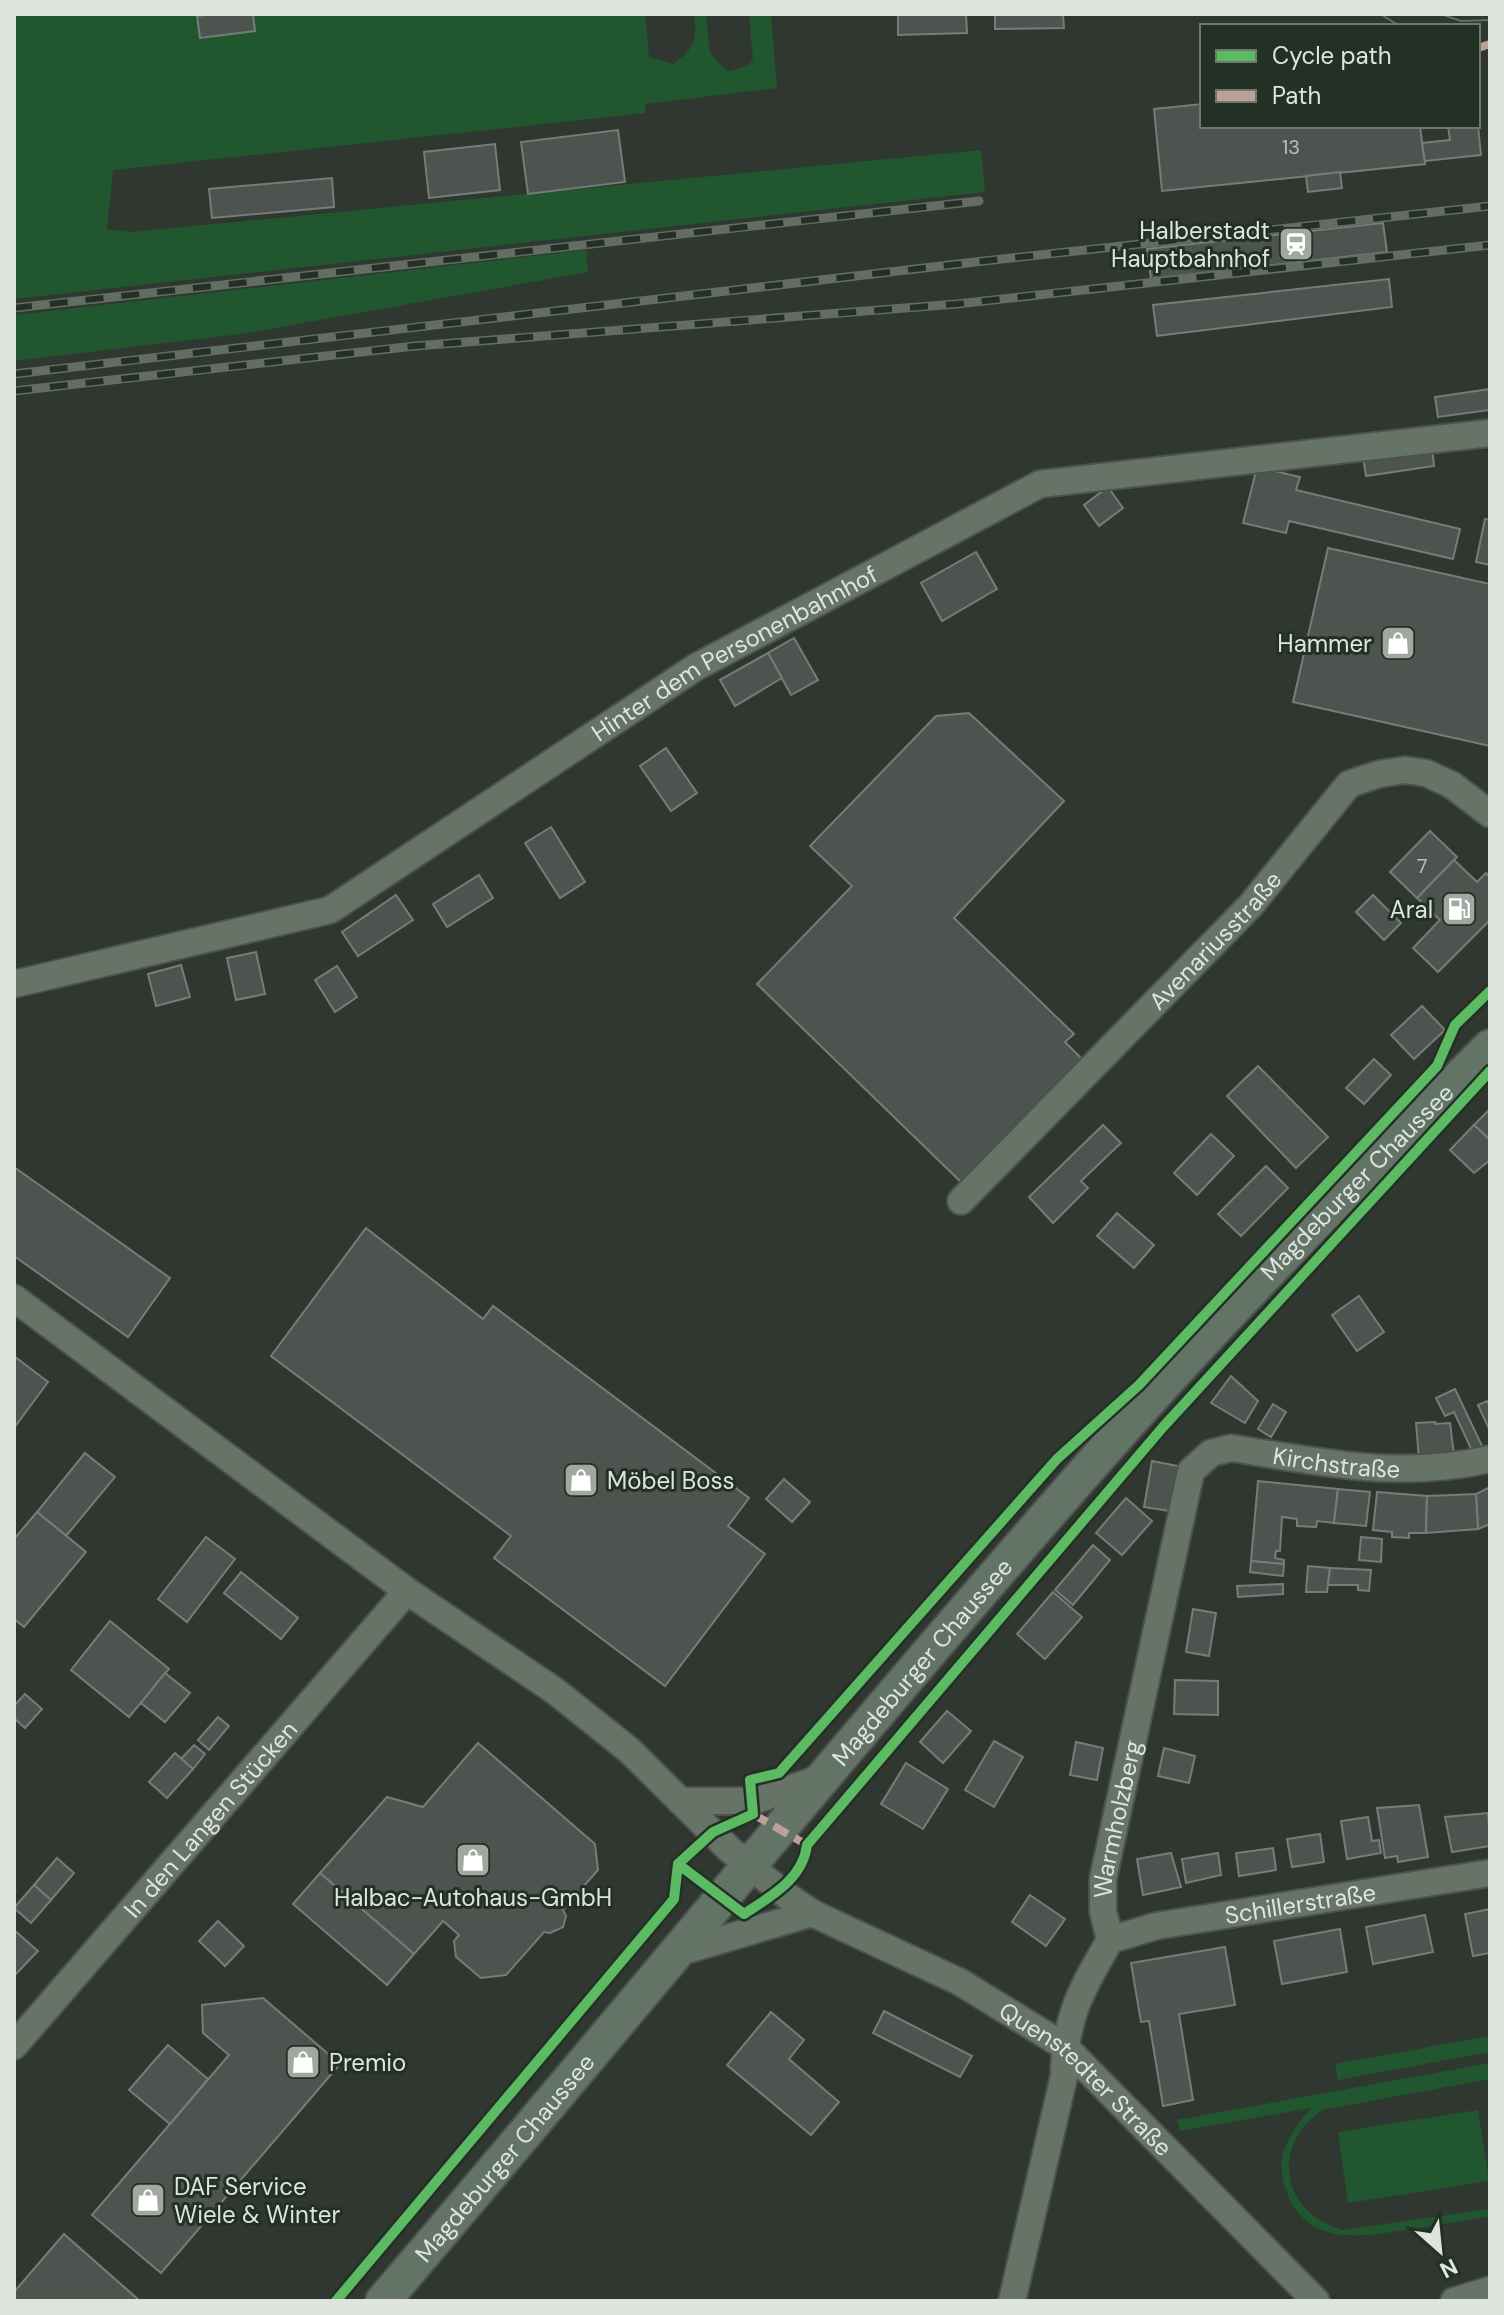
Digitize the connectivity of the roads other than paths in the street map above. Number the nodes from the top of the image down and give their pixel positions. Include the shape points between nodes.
1 (1490, 433) edge
2 (1490, 814) edge
3 (14, 984) edge
4 (1490, 1047) edge
5 (961, 1201) dead end
6 (14, 1298) edge
7 (1490, 1459) edge
8 (1191, 1471) joint
9 (407, 1591) junction
10 (825, 1777) junction
11 (680, 1801) junction
12 (748, 1866) junction
13 (1490, 1873) edge
14 (812, 1913) junction
15 (1110, 1940) junction
16 (673, 1954) junction
17 (14, 2046) edge
18 (1064, 2046) junction
19 (1490, 2290) edge
20 (383, 2301) edge
21 (1012, 2301) edge
22 (1316, 2301) edge
23 (1454, 2301) edge

1 - 3 street, Hinter dem Personenbahnhof via 1040,484 696,667 330,910
2 - 5 street, Avenariusstraße via 1426,773 1405,770 1349,784 1251,905
4 - 10 main road, Magdeburger Chaussee via 1370,1166 1102,1452
6 - 9 street
7 - 8 street, Kirchstraße via 1444,1470 1366,1469 1231,1448 1211,1453
8 - 15 street, Warmholzberg via 1103,1879
9 - 11 street via 555,1691 629,1750
9 - 17 street, In den Langen Stücken
10 - 11 street via 753,1801
10 - 12 main road, Magdeburger Chaussee
11 - 12 street
12 - 14 street, Quenstedter Straße
12 - 16 main road, Magdeburger Chaussee
13 - 15 street, Schillerstraße via 1156,1926
14 - 16 street
14 - 18 street, Quenstedter Straße via 960,1982
15 - 18 street via 1074,2002
16 - 20 main road, Magdeburger Chaussee
18 - 21 street via 1064,2076
18 - 22 street, Quenstedter Straße
19 - 23 street

